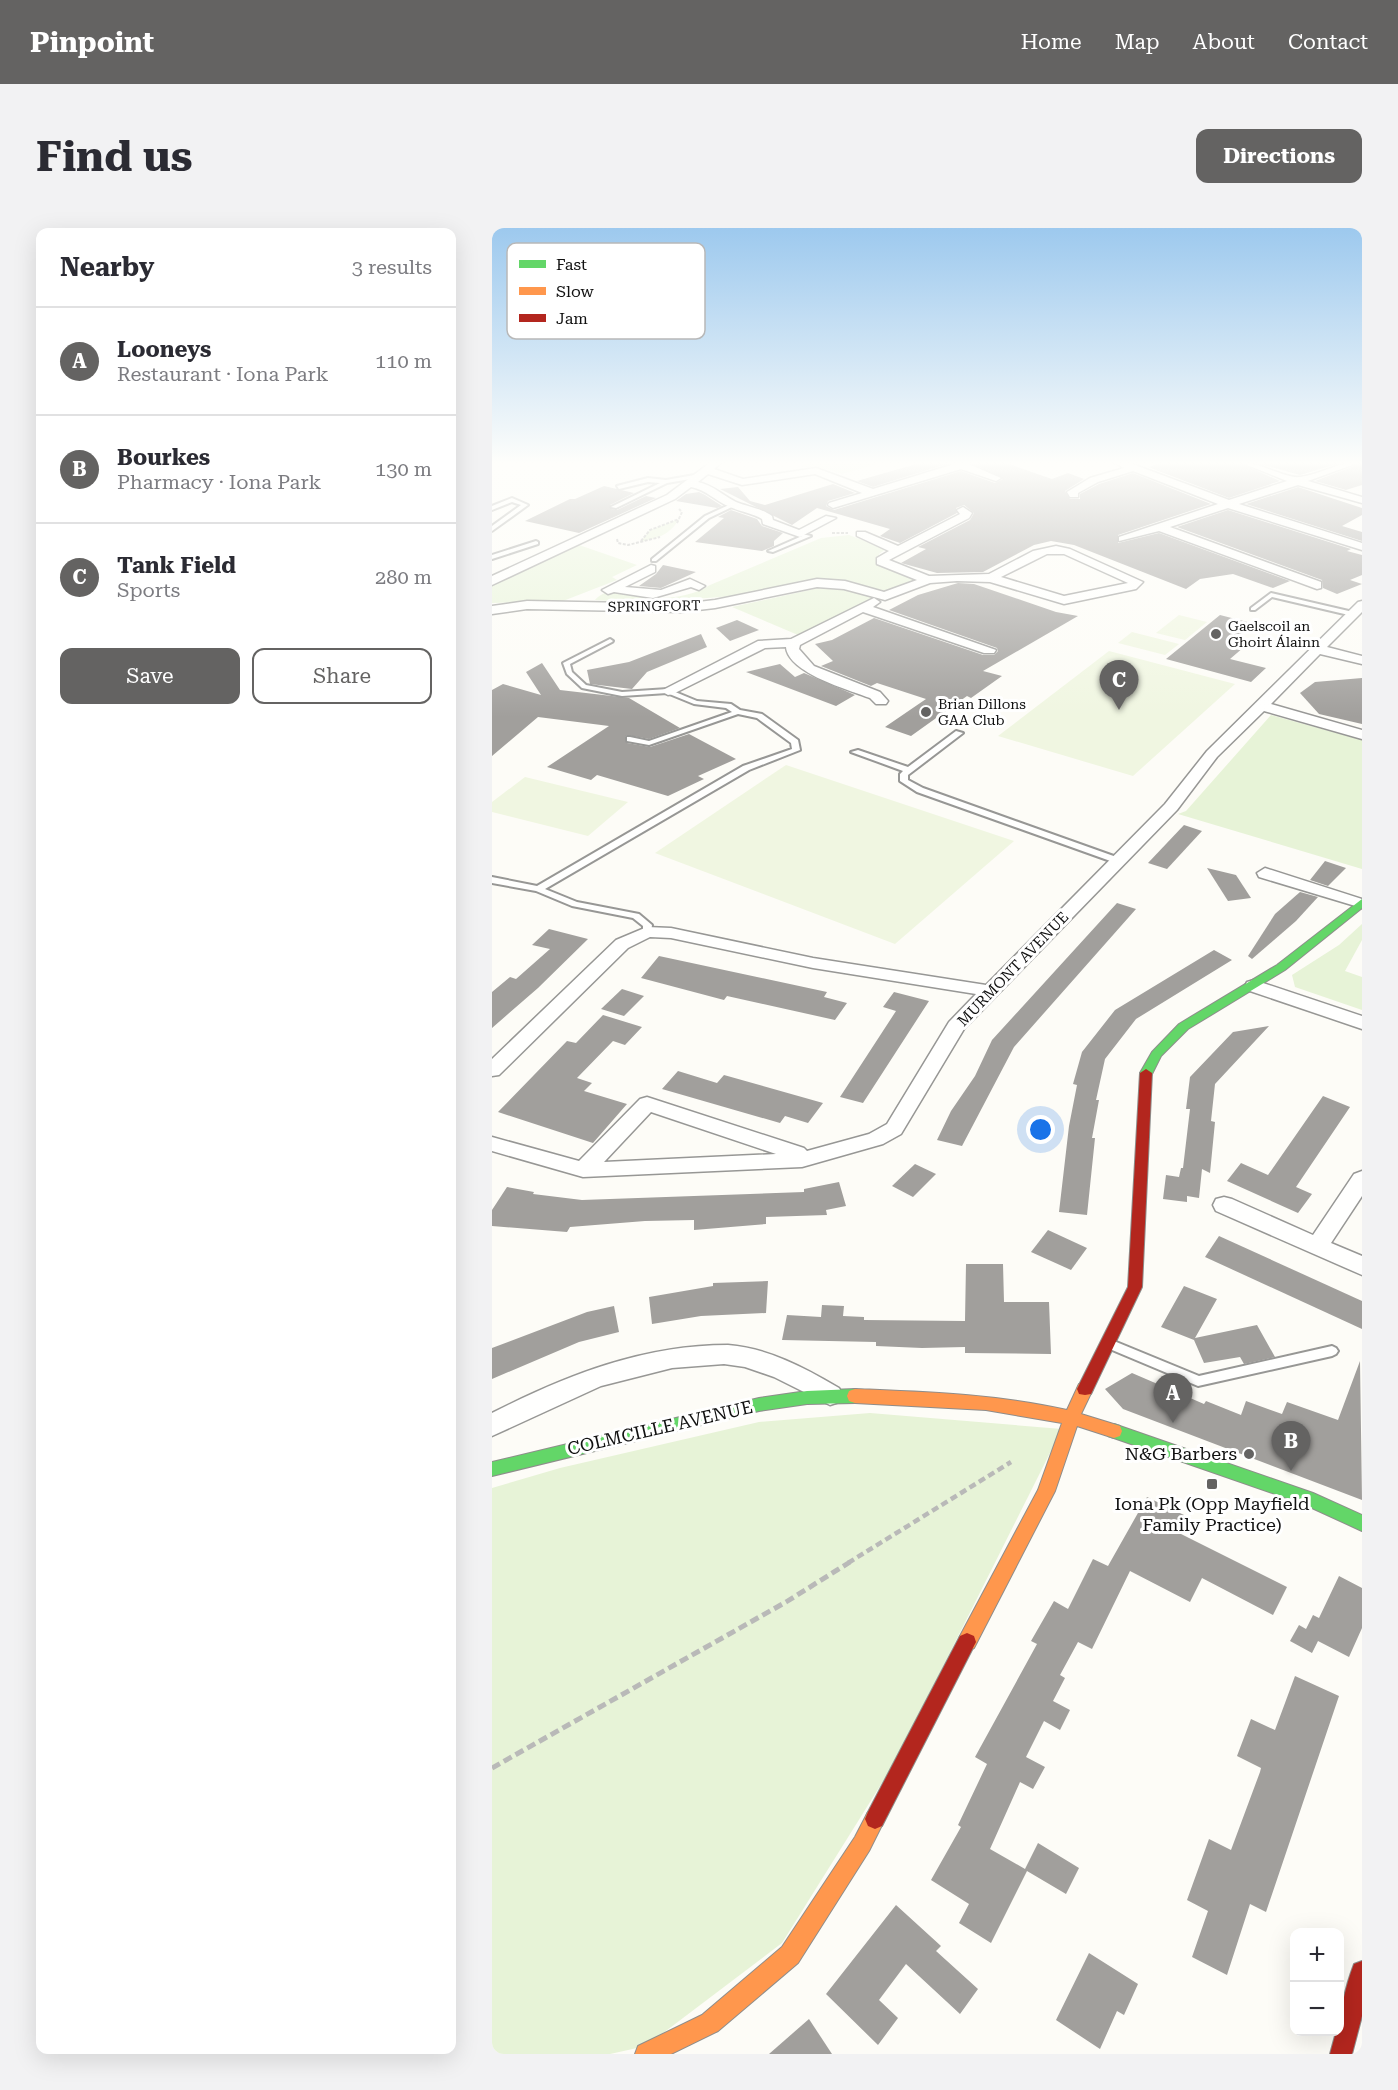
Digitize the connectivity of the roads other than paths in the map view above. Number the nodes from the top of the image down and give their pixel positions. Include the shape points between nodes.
1 (523, 547) edge
2 (566, 547) edge
3 (672, 547) edge
4 (780, 547) edge
5 (891, 547) edge
6 (903, 547) edge
7 (1215, 547) edge
8 (897, 550) junction
9 (771, 551) dead end
10 (492, 557) edge
11 (653, 564) joint
12 (991, 578) junction
13 (928, 579) junction
14 (492, 581) edge
15 (1317, 585) dead end
16 (699, 586) dead end
17 (614, 588) junction
18 (885, 596) junction
19 (575, 605) junction
20 (862, 608) junction
21 (1253, 609) dead end
22 (492, 610) edge
23 (1357, 610) edge
24 (610, 641) dead end
25 (794, 643) junction
26 (1317, 649) junction
27 (989, 650) dead end
28 (1362, 660) edge
29 (668, 692) junction
30 (880, 701) dead end
31 (1260, 705) junction
32 (738, 712) junction
33 (959, 733) dead end
34 (1362, 735) edge
35 (630, 739) dead end
36 (855, 752) dead end
37 (908, 770) junction
38 (1119, 861) junction
39 (1265, 873) dead end
40 (492, 880) edge
41 (538, 889) junction
42 (1361, 903) edge
43 (647, 932) junction
44 (1254, 986) junction
45 (990, 991) junction
46 (1362, 1023) edge
47 (492, 1070) edge
48 (492, 1144) edge
49 (802, 1160) junction
50 (583, 1170) junction
51 (1362, 1179) edge
52 (1224, 1205) dead end
53 (1317, 1246) junction
54 (1362, 1266) edge
55 (1108, 1344) junction
56 (1332, 1351) dead end
57 (830, 1395) junction
58 (1072, 1416) junction
59 (492, 1425) edge
60 (492, 1468) edge
61 (1362, 1523) edge
62 (1362, 1972) edge
63 (646, 2054) edge
64 (1341, 2054) edge

1 - 10 lane
2 - 14 street
3 - 11 lane
4 - 9 lane
5 - 8 street
6 - 8 street
7 - 15 street
8 - 13 street via 881,561
11 - 17 street
12 - 12 street via 1042,551 1054,549 1137,582 1064,600
12 - 13 street
13 - 18 street
16 - 17 street via 690,583 652,596
17 - 19 street via 584,597
18 - 19 street, SPRINGFORT via 845,585 817,583 681,608
18 - 20 street
19 - 22 street, SPRINGFORT
20 - 25 street
20 - 27 street
21 - 23 lane via 1271,595
23 - 26 street, MURMONT AVENUE
24 - 29 lane via 566,663 569,673 584,687 622,694
25 - 29 street via 763,644
25 - 30 street via 792,650 809,669 875,695
26 - 28 street
26 - 31 street, MURMONT AVENUE
29 - 32 lane via 696,704 728,706
31 - 34 street
31 - 38 street, MURMONT AVENUE
32 - 35 lane via 649,743
32 - 41 lane via 759,716 795,742 796,750 746,768
33 - 37 lane
36 - 37 lane
37 - 38 lane via 904,782 920,790
38 - 45 street, MURMONT AVENUE
39 - 42 street
40 - 41 lane
41 - 43 lane via 575,904 636,916 648,925
42 - 44 street via 1320,941
43 - 45 street via 671,933 813,963
43 - 47 street via 622,944
44 - 46 street
44 - 55 street via 1180,1027 1151,1059 1144,1079 1135,1287
45 - 49 street, MURMONT AVENUE via 956,1026 894,1129 876,1139
48 - 50 street, MURMONT AVENUE
49 - 50 street, MURMONT AVENUE
49 - 50 street via 797,1153 647,1104
51 - 53 street
52 - 53 street
53 - 54 street
55 - 56 lane via 1198,1381
55 - 58 street
57 - 58 street, COLMCILLE AVENUE via 927,1398 1016,1406
57 - 59 street via 801,1377 732,1355 673,1357 580,1381
57 - 60 street, COLMCILLE AVENUE via 714,1414
58 - 61 street, COLMCILLE AVENUE via 1307,1498
58 - 63 street via 1046,1491 1025,1533 862,1844 790,1955 710,2023
62 - 64 street

